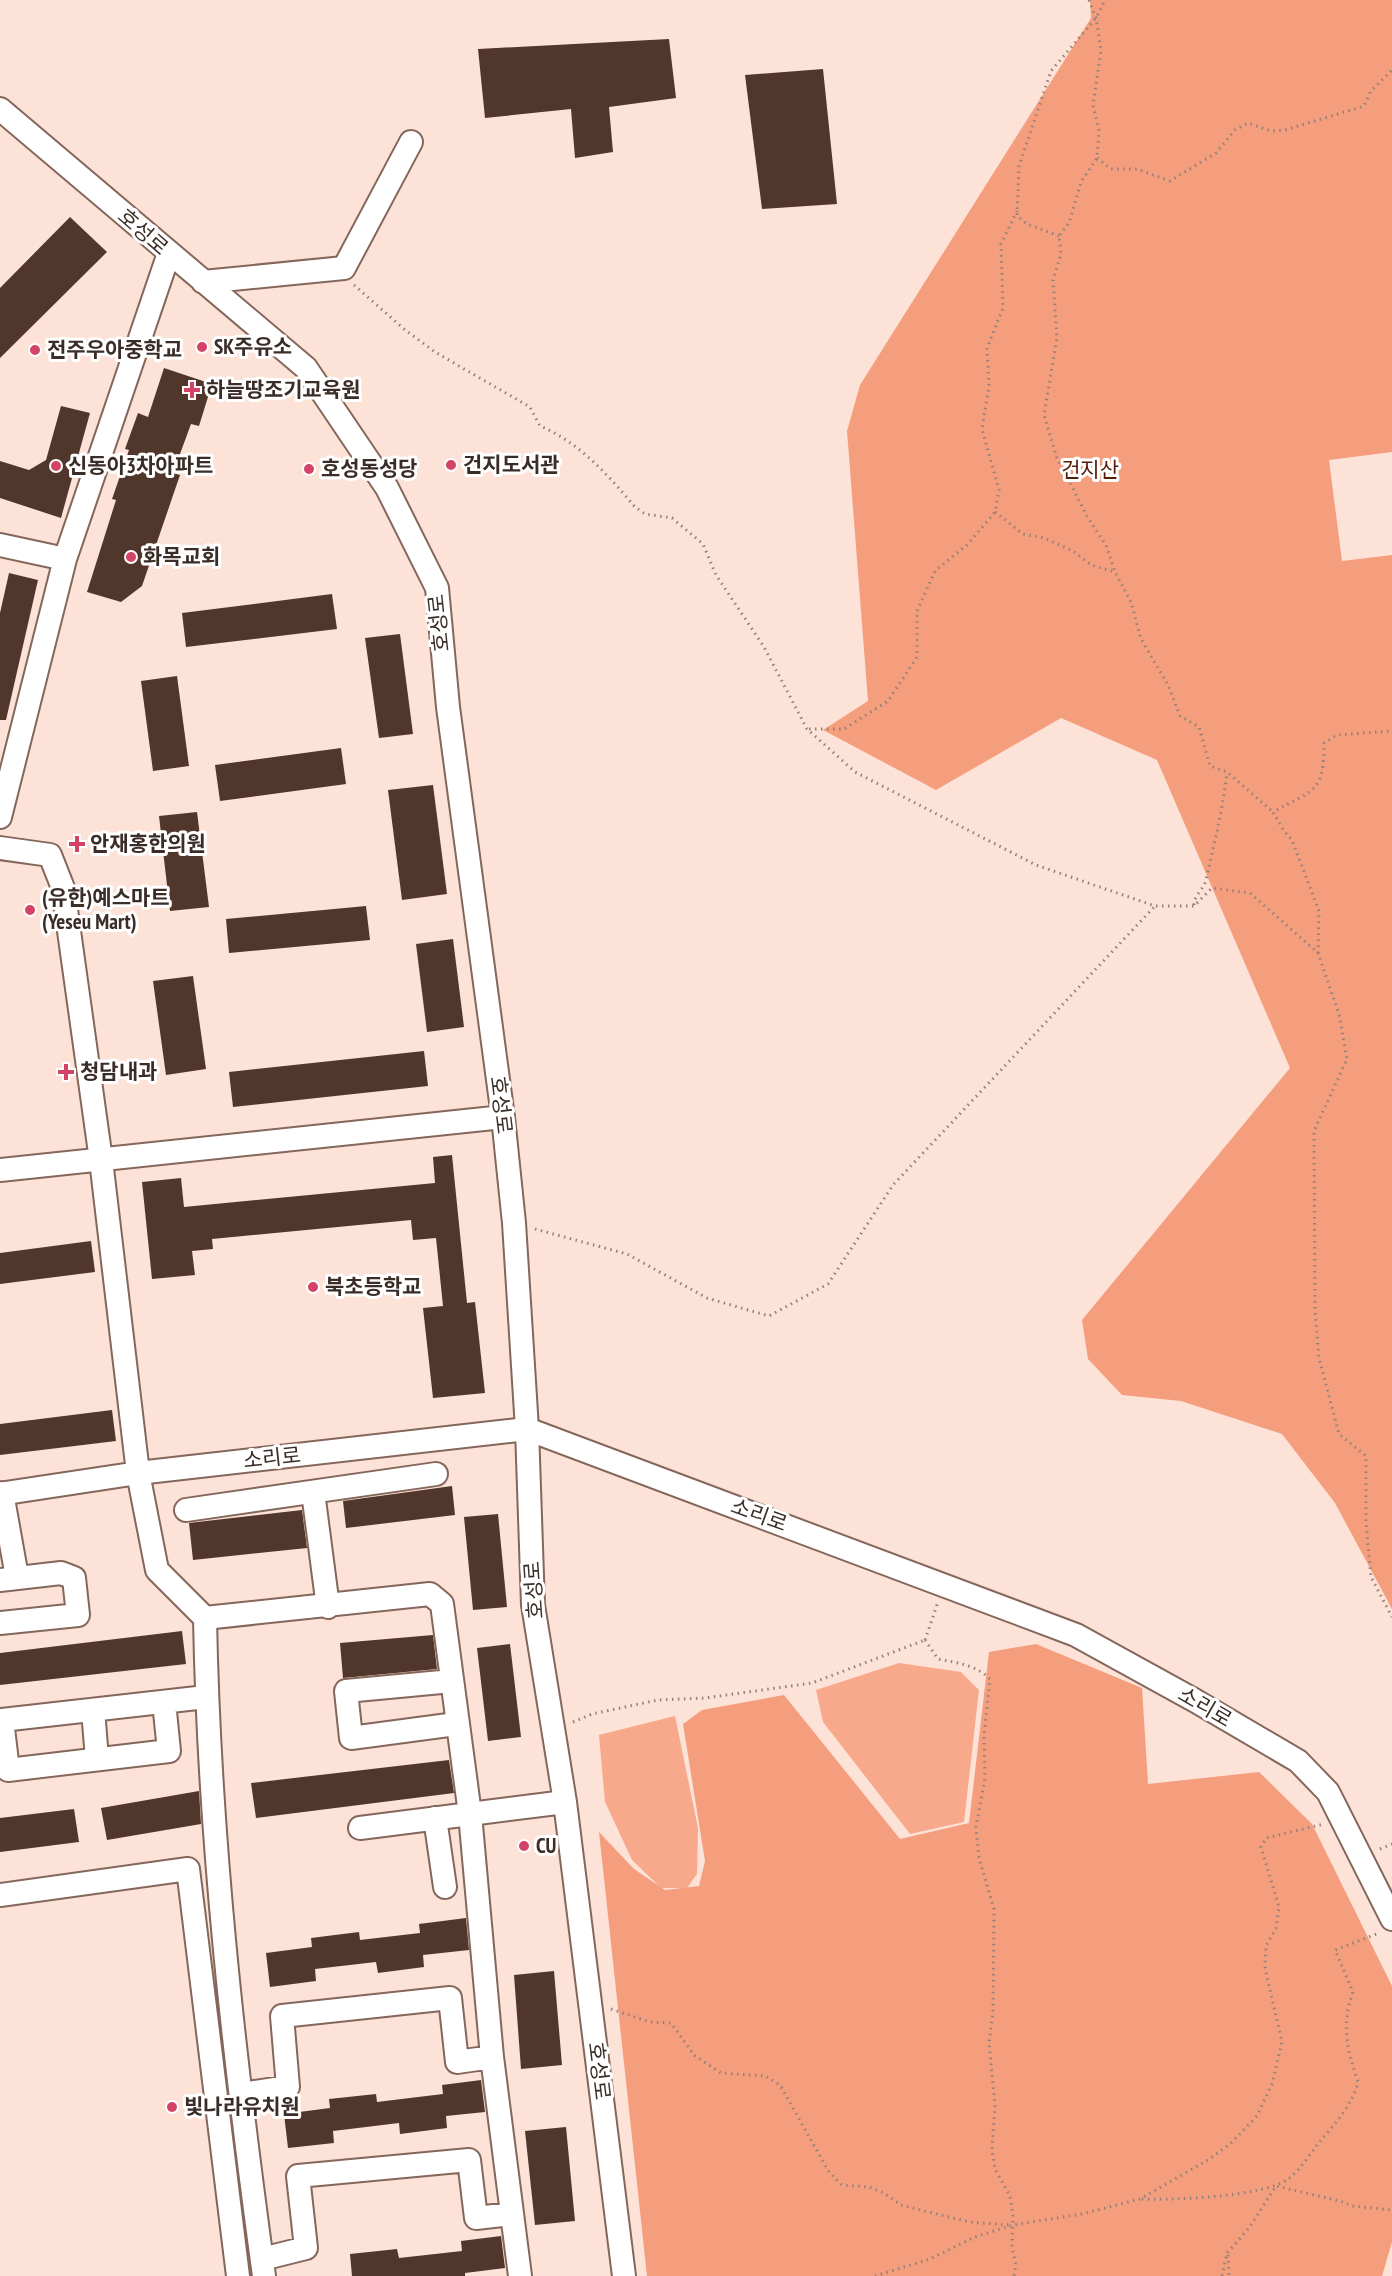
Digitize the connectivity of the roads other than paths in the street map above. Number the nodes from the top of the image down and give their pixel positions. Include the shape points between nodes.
1 (0, 109) edge
2 (411, 142) dead end
3 (168, 254) junction
4 (203, 282) junction
5 (0, 545) edge
6 (65, 559) junction
7 (0, 817) edge
8 (0, 848) edge
9 (503, 1117) junction
10 (101, 1160) junction
11 (0, 1170) edge
12 (527, 1429) junction
13 (138, 1473) junction
14 (436, 1474) dead end
15 (313, 1492) junction
16 (1, 1493) edge
17 (186, 1510) dead end
18 (8, 1579) edge
19 (328, 1607) junction
20 (205, 1618) junction
21 (0, 1623) edge
22 (452, 1681) junction
23 (206, 1697) junction
24 (164, 1702) junction
25 (93, 1710) junction
26 (456, 1724) junction
27 (97, 1760) junction
28 (565, 1802) junction
29 (470, 1814) junction
30 (435, 1818) junction
31 (360, 1828) dead end
32 (446, 1887) dead end
33 (0, 1896) edge
34 (1392, 1919) edge
35 (492, 2057) junction
36 (242, 2094) junction
37 (511, 2214) junction
38 (263, 2267) edge
39 (238, 2276) edge
40 (520, 2276) edge
41 (624, 2276) edge

1 - 3 street, 호성로
2 - 4 street via 344,268
3 - 4 street, 호성로
3 - 6 street
4 - 9 street, 호성로 via 306,368 387,488 437,588 448,707
5 - 6 street
6 - 7 street
8 - 10 street via 51,855 63,888
9 - 10 street
9 - 12 street, 호성로
10 - 11 street
10 - 13 street
12 - 13 street, 소리로
12 - 28 street, 호성로 via 533,1605
12 - 34 street, 소리로 via 1076,1635 1204,1705 1298,1761 1328,1792
13 - 16 street, 소리로
13 - 20 street via 157,1570
14 - 15 street
15 - 17 street
15 - 19 street
16 - 18 street
18 - 21 street via 61,1573 74,1578 78,1615
19 - 20 street
19 - 22 street via 430,1594 442,1604
20 - 23 street
22 - 26 street
22 - 26 street via 346,1691 351,1738
23 - 24 street
23 - 36 street
24 - 25 street
24 - 27 street via 169,1751
25 - 27 street
25 - 27 street via 2,1720 8,1770
26 - 29 street
28 - 29 street
28 - 41 street, 호성로
29 - 30 street
29 - 35 street
30 - 31 street
30 - 32 street
33 - 39 street via 188,1869
35 - 36 street via 457,2062 450,1998 282,2016 288,2087
35 - 37 street
36 - 38 street
37 - 38 street via 476,2218 469,2160 298,2176 306,2248
37 - 40 street

